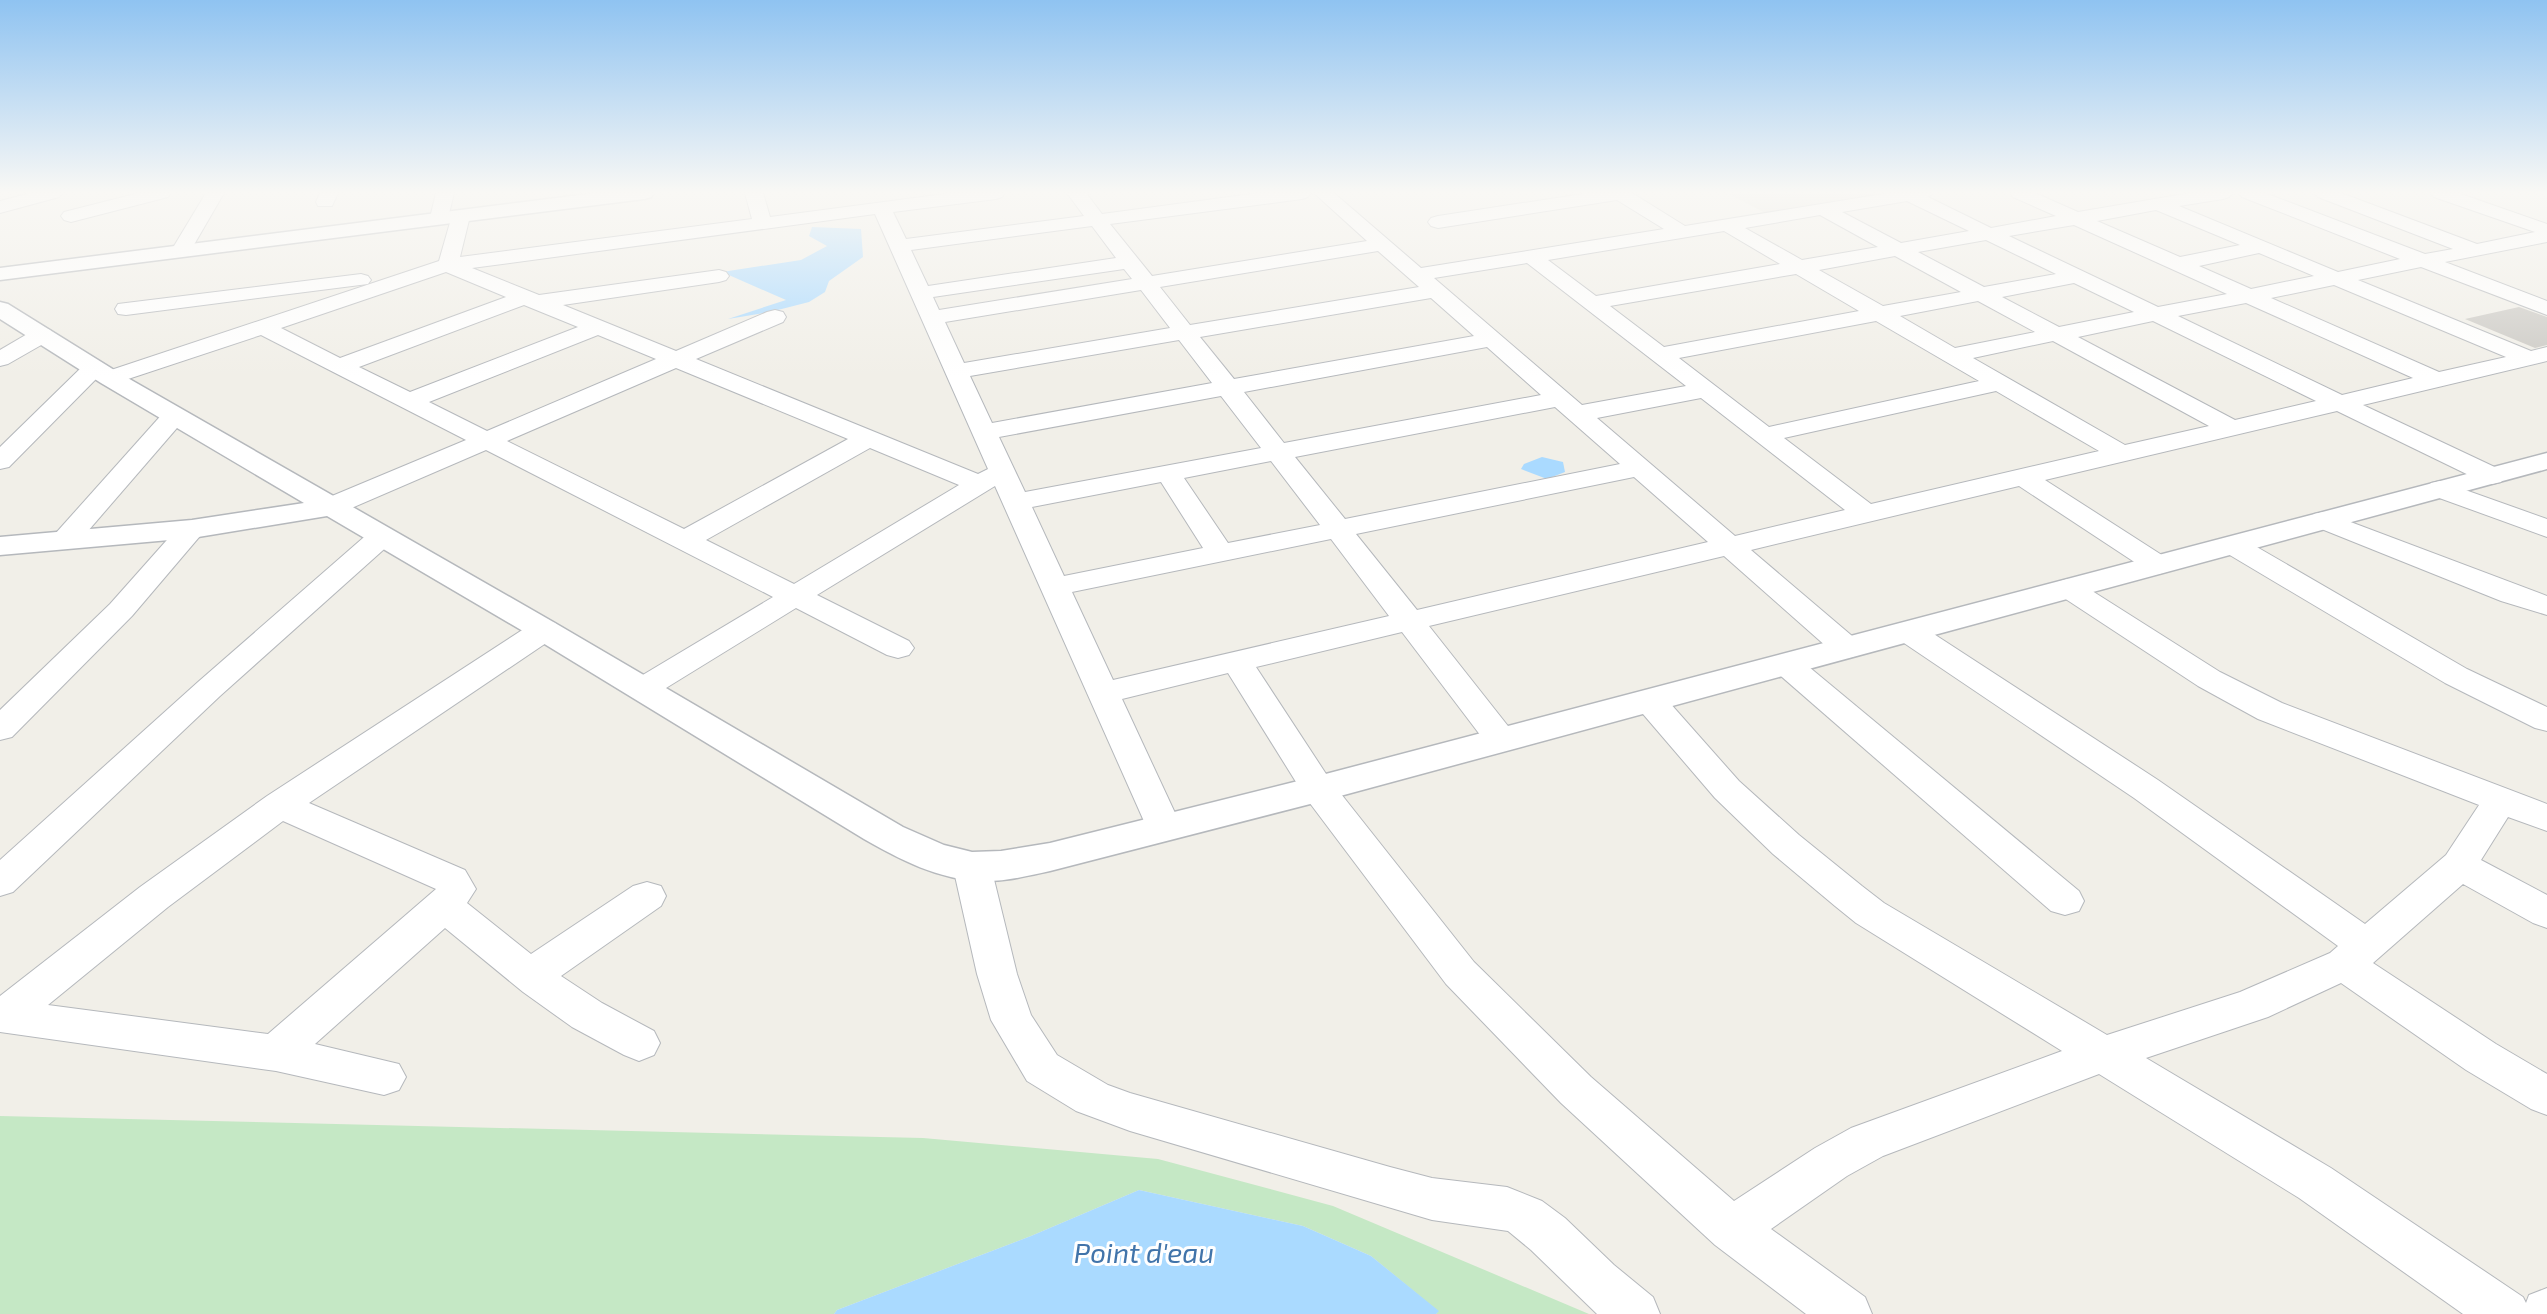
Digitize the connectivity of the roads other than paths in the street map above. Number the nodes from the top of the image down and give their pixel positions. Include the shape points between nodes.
1 (155, 254) edge
2 (442, 254) edge
3 (540, 254) edge
4 (903, 254) edge
5 (1124, 254) edge
6 (1323, 254) edge
7 (1391, 254) edge
8 (1522, 254) edge
9 (1545, 254) edge
10 (1778, 254) edge
11 (1873, 254) edge
12 (1906, 254) edge
13 (2032, 254) edge
14 (2156, 254) edge
15 (2225, 254) edge
16 (2278, 254) edge
17 (2299, 254) edge
18 (2407, 254) edge
19 (2459, 254) edge
20 (2285, 257) junction
21 (2424, 261) junction
22 (1130, 262) junction
23 (2178, 264) junction
24 (1800, 267) junction
25 (439, 268) junction
26 (0, 274) edge
27 (719, 276) dead end
28 (2077, 276) junction
29 (2337, 279) junction
30 (1147, 283) junction
31 (1424, 283) junction
32 (920, 292) junction
33 (1981, 294) junction
34 (2249, 296) junction
35 (531, 299) junction
36 (1592, 303) junction
37 (0, 309) edge
38 (126, 309) dead end
39 (2547, 309) edge
40 (1880, 313) junction
41 (2157, 315) junction
42 (775, 317) dead end
43 (932, 318) junction
44 (262, 327) junction
45 (598, 327) junction
46 (1185, 333) junction
47 (2057, 334) junction
48 (42, 335) junction
49 (1490, 340) junction
50 (1660, 355) junction
51 (1952, 355) junction
52 (2538, 356) edge
53 (0, 359) edge
54 (676, 360) junction
55 (339, 366) junction
56 (956, 371) junction
57 (102, 373) junction
58 (2437, 380) junction
59 (2001, 384) junction
60 (1227, 387) junction
61 (1705, 390) junction
62 (410, 401) junction
63 (2340, 403) junction
64 (1567, 406) junction
65 (174, 416) junction
66 (2232, 428) junction
67 (984, 432) junction
68 (1765, 435) junction
69 (869, 438) junction
70 (488, 441) junction
71 (1278, 452) junction
72 (2122, 454) junction
73 (0, 461) edge
74 (2547, 461) edge
75 (1639, 468) junction
76 (1168, 473) junction
77 (2492, 476) junction
78 (2023, 477) junction
79 (991, 478) junction
80 (2440, 489) junction
81 (1016, 502) junction
82 (330, 507) junction
83 (1867, 514) junction
84 (2324, 520) junction
85 (192, 529) junction
86 (1338, 529) junction
87 (2547, 529) edge
88 (381, 537) junction
89 (65, 540) junction
90 (685, 540) junction
91 (2233, 545) junction
92 (1729, 546) junction
93 (1, 548) edge
94 (1220, 553) junction
95 (2158, 565) junction
96 (1054, 587) junction
97 (2068, 588) junction
98 (794, 596) junction
99 (2547, 606) edge
100 (1409, 621) junction
101 (544, 630) junction
102 (1909, 632) junction
103 (898, 648) dead end
104 (1847, 648) junction
105 (1237, 662) junction
106 (1786, 664) junction
107 (642, 689) junction
108 (1102, 693) junction
109 (1648, 700) junction
110 (2547, 720) edge
111 (0, 729) edge
112 (1502, 740) junction
113 (1318, 789) junction
114 (2501, 800) junction
115 (280, 805) junction
116 (2547, 818) edge
117 (1164, 828) junction
118 (2458, 865) junction
119 (972, 867) junction
120 (0, 882) edge
121 (647, 896) dead end
122 (2065, 901) dead end
123 (444, 906) junction
124 (2547, 913) edge
125 (2355, 954) junction
126 (531, 975) junction
127 (3, 1016) edge
128 (639, 1043) dead end
129 (276, 1053) junction
130 (2104, 1054) junction
131 (384, 1077) dead end
132 (2547, 1096) edge
133 (1732, 1229) junction
134 (1635, 1314) edge
135 (1847, 1314) edge
136 (2505, 1314) edge

1 - 26 street
2 - 25 street
3 - 25 street
4 - 32 street
5 - 22 street
6 - 30 street
7 - 31 street
8 - 31 street
9 - 36 street
10 - 24 street
11 - 24 street
12 - 33 street
13 - 28 street
14 - 23 street
15 - 23 street
16 - 20 street
17 - 20 street
18 - 21 street
19 - 21 street
20 - 29 street
21 - 29 street
21 - 39 street
22 - 30 street
22 - 32 street
23 - 34 street
24 - 36 street
24 - 40 street
25 - 35 street
25 - 38 street
25 - 44 street
27 - 35 street
28 - 33 street
28 - 41 street
29 - 34 street
29 - 52 street
30 - 43 street
30 - 46 street
31 - 46 street
31 - 49 street
32 - 43 street
33 - 40 street
33 - 47 street
34 - 41 street
34 - 58 street
35 - 45 street
35 - 55 street
36 - 50 street
37 - 48 street
40 - 50 street
40 - 51 street
41 - 47 street
41 - 63 street
42 - 54 street
43 - 56 street
44 - 55 street
44 - 57 street
45 - 54 street
45 - 62 street
46 - 56 street
46 - 60 street
47 - 51 street
47 - 66 street
48 - 53 street
48 - 57 street
49 - 60 street
49 - 64 street
50 - 61 street
51 - 59 street
52 - 58 street
54 - 69 street
54 - 70 street
55 - 62 street
56 - 67 street
57 - 65 street
57 - 73 street
58 - 63 street
59 - 68 street
59 - 72 street
60 - 67 street
60 - 71 street
61 - 64 street
61 - 68 street
62 - 70 street
63 - 66 street
63 - 77 street
64 - 71 street
64 - 75 street
65 - 82 street
65 - 89 street
66 - 72 street
67 - 79 street
68 - 83 street
69 - 79 street
69 - 90 street
70 - 82 street
70 - 90 street
71 - 76 street
71 - 86 street
72 - 78 street
74 - 77 street
75 - 86 street
75 - 92 street
76 - 81 street
76 - 94 street
77 - 80 street
78 - 83 street
78 - 95 street
79 - 81 street
79 - 98 street
80 - 84 street
80 - 87 street
81 - 96 street
82 - 85 street
82 - 88 street
83 - 92 street
84 - 91 street
84 - 99 street
85 - 89 street
85 - 111 street via 121,610
86 - 94 street
86 - 100 street
88 - 101 street
88 - 120 street via 208,689
89 - 93 street
90 - 98 street
91 - 95 street
91 - 110 street via 2456,676
92 - 100 street
92 - 104 street
94 - 96 street
95 - 97 street
96 - 108 street
97 - 102 street
97 - 114 street via 2209,679 2270,711
98 - 103 street
98 - 107 street
100 - 105 street
100 - 112 street
101 - 107 street
101 - 115 street
102 - 104 street
102 - 125 street via 2146,789
104 - 106 street
105 - 108 street
105 - 113 street
106 - 109 street
106 - 122 street
107 - 119 street via 902,843
108 - 117 street
109 - 112 street
109 - 130 street via 1708,770 1815,871 1851,899 1946,961
112 - 113 street
113 - 117 street
113 - 133 street via 1460,973 1576,1090
114 - 116 street
114 - 118 street
115 - 123 street via 452,880 457,889
115 - 127 street via 154,897
117 - 119 street via 1050,857
118 - 124 street
118 - 125 street
119 - 134 street via 1012,1020 1042,1068 1092,1098 1130,1112 1389,1188 1507,1209 1525,1216
121 - 126 street
123 - 126 street
123 - 129 street
125 - 130 street via 2253,1005
125 - 132 street via 2481,1057
126 - 128 street via 607,1029
127 - 129 street
129 - 131 street
130 - 133 street via 1867,1142
130 - 136 street via 2315,1184
133 - 135 street

